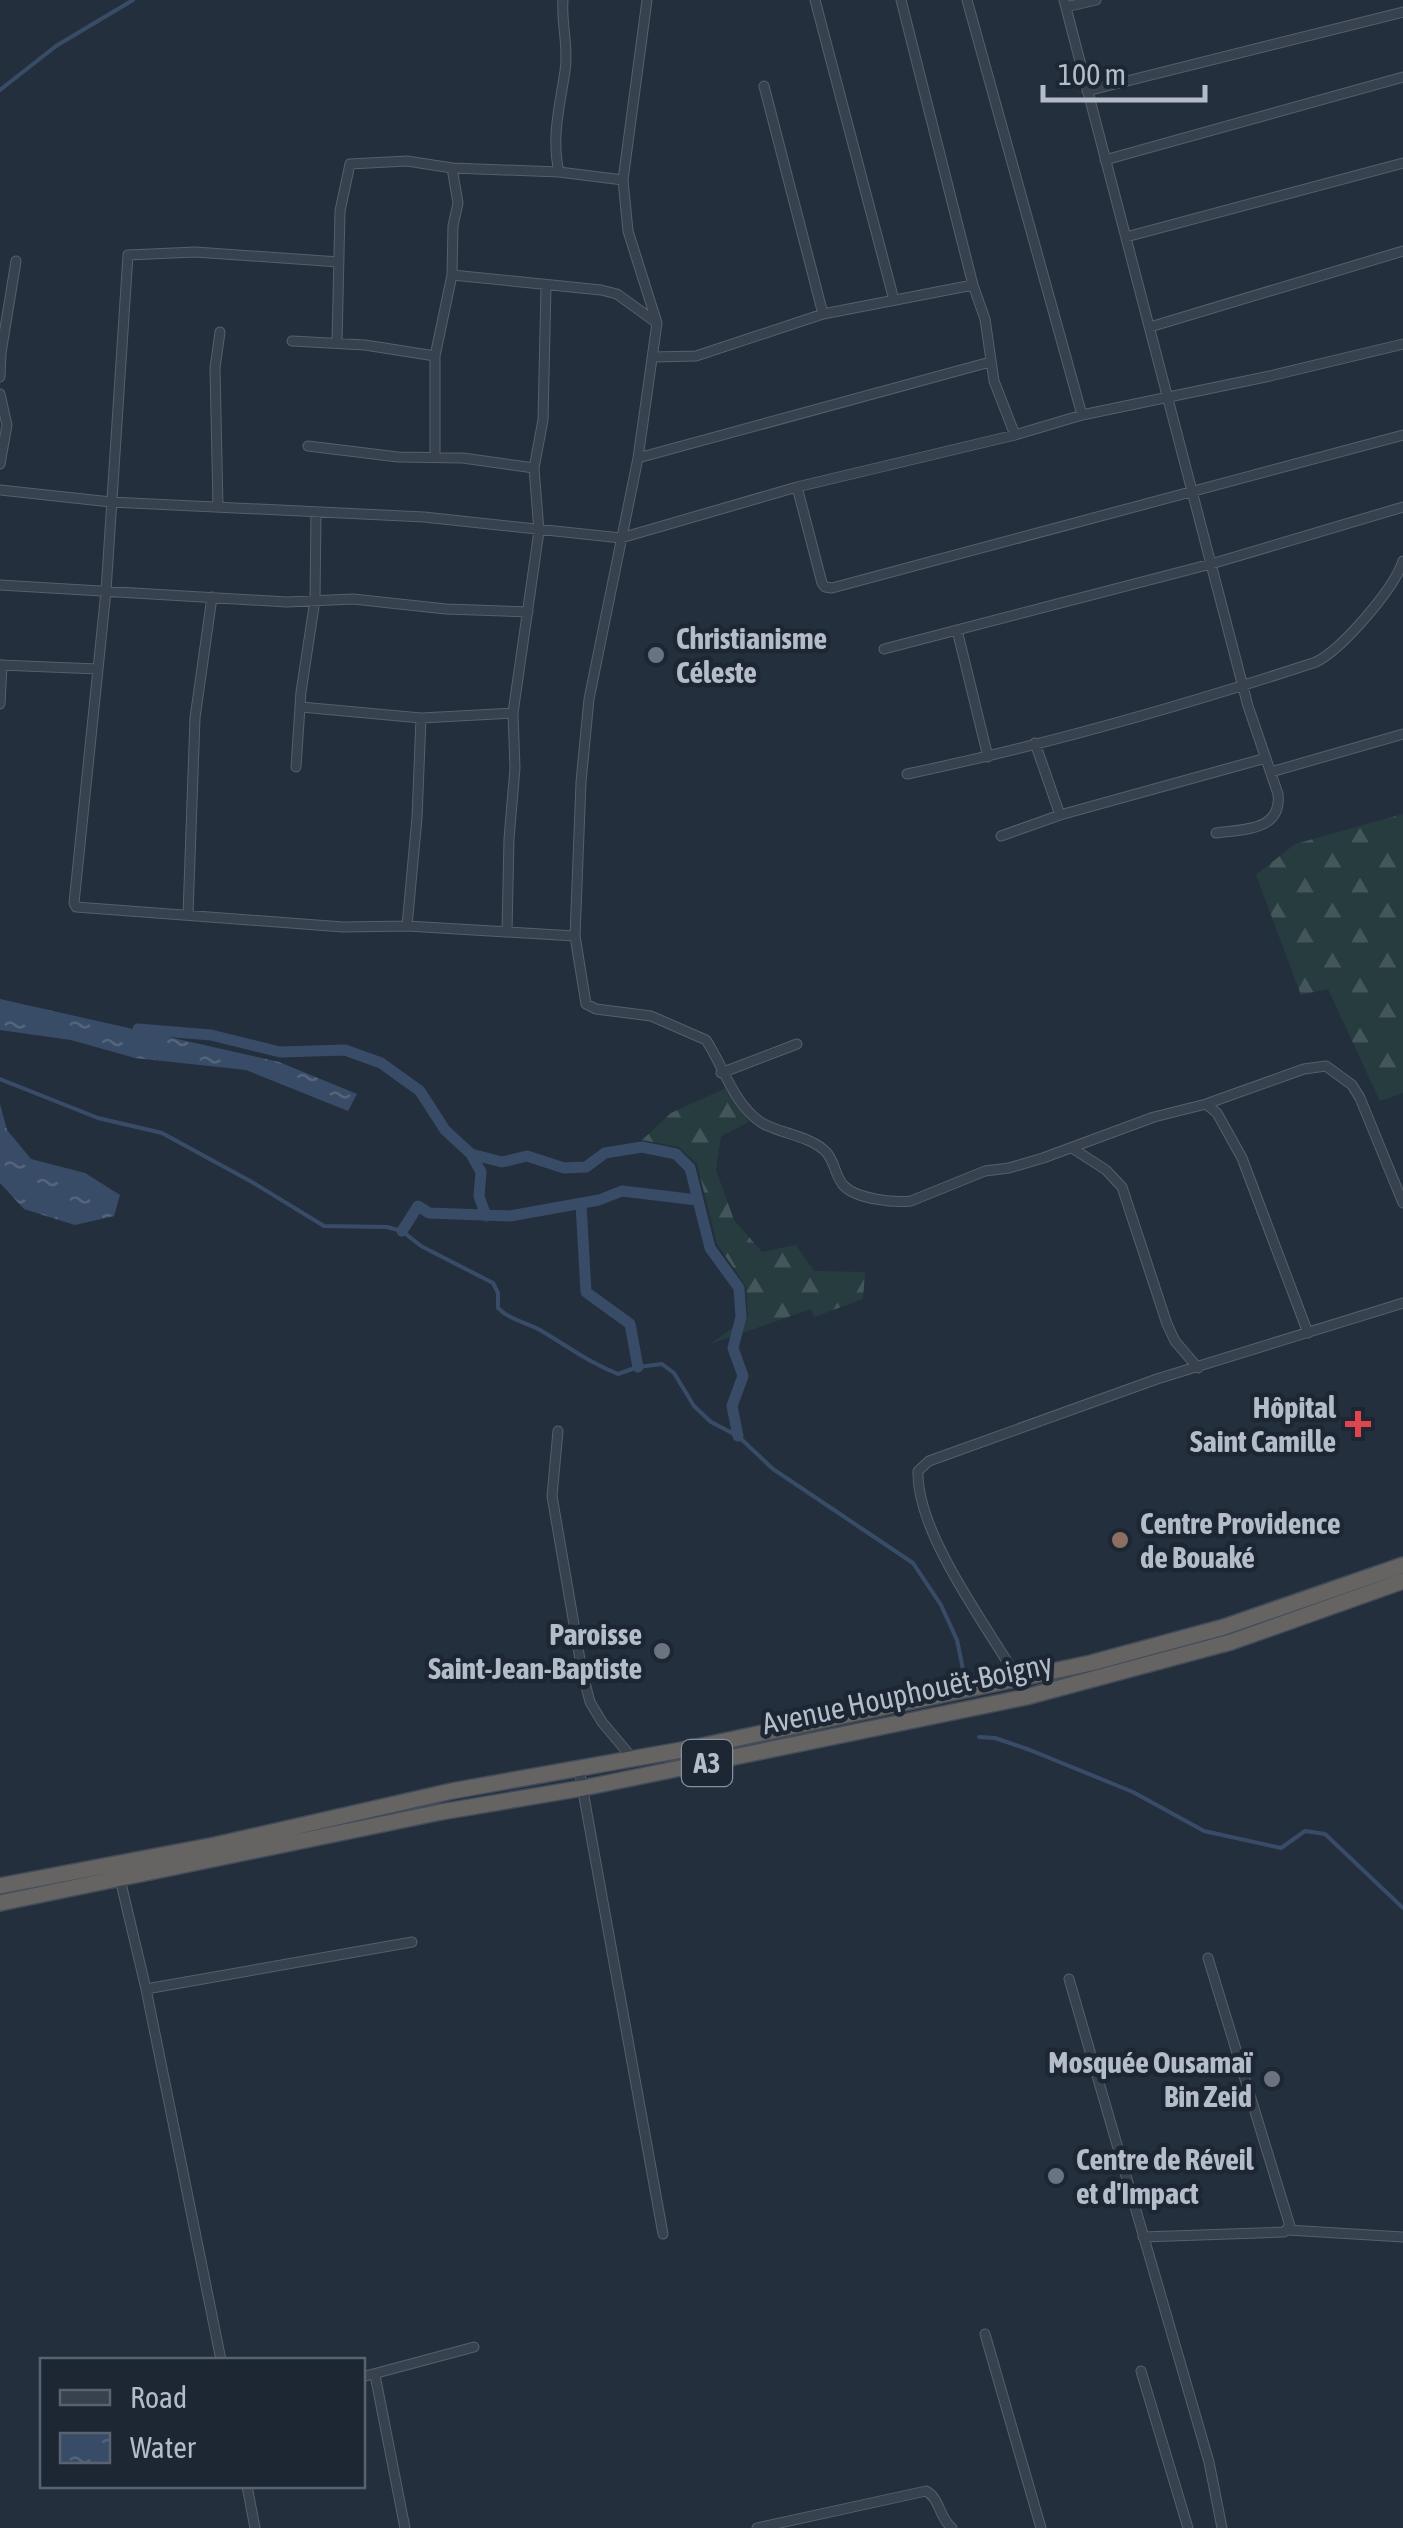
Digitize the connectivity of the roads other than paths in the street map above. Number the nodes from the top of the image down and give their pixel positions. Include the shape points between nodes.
1 (563, 0) edge
2 (647, 0) edge
3 (814, 0) edge
4 (901, 0) edge
5 (966, 0) edge
6 (1096, 0) edge
7 (1065, 4) edge
8 (1403, 12) edge
9 (1403, 76) edge
10 (764, 86) dead end
11 (1087, 90) junction
12 (1105, 160) junction
13 (1403, 163) edge
14 (452, 168) junction
15 (559, 172) junction
16 (623, 180) junction
17 (1126, 237) junction
18 (1403, 250) edge
19 (16, 261) dead end
20 (339, 262) junction
21 (452, 275) junction
22 (972, 285) junction
23 (546, 286) junction
24 (894, 300) junction
25 (823, 314) junction
26 (657, 323) junction
27 (1150, 326) junction
28 (220, 332) dead end
29 (292, 342) dead end
30 (337, 343) junction
31 (1403, 344) edge
32 (435, 356) junction
33 (654, 357) junction
34 (990, 362) junction
35 (0, 377) edge
36 (0, 394) edge
37 (1168, 398) junction
38 (1082, 414) junction
39 (1014, 435) junction
40 (1403, 435) edge
41 (308, 446) dead end
42 (436, 455) junction
43 (638, 458) junction
44 (0, 464) edge
45 (534, 468) junction
46 (796, 487) junction
47 (0, 490) edge
48 (1191, 492) junction
49 (111, 502) junction
50 (218, 507) junction
51 (1403, 508) edge
52 (316, 512) junction
53 (540, 530) junction
54 (621, 538) junction
55 (1403, 561) edge
56 (1211, 564) junction
57 (0, 584) edge
58 (106, 590) junction
59 (212, 597) junction
60 (315, 600) junction
61 (528, 612) junction
62 (957, 630) junction
63 (884, 649) dead end
64 (1, 666) edge
65 (98, 668) junction
66 (1244, 686) junction
67 (0, 704) edge
68 (301, 707) junction
69 (513, 713) junction
70 (421, 718) junction
71 (1403, 734) edge
72 (1035, 743) junction
73 (988, 757) junction
74 (1266, 758) junction
75 (296, 767) dead end
76 (1271, 772) junction
77 (907, 774) dead end
78 (1060, 816) junction
79 (1216, 833) dead end
80 (1001, 836) dead end
81 (188, 915) junction
82 (407, 926) junction
83 (507, 932) junction
84 (575, 936) junction
85 (798, 1044) dead end
86 (720, 1073) junction
87 (1206, 1104) junction
88 (1072, 1148) junction
89 (1403, 1202) edge
90 (1403, 1303) edge
91 (1308, 1333) junction
92 (1198, 1368) junction
93 (558, 1431) dead end
94 (1403, 1565) edge
95 (1403, 1581) edge
96 (1018, 1679) junction
97 (633, 1759) junction
98 (578, 1769) junction
99 (583, 1788) junction
100 (120, 1879) junction
101 (0, 1886) edge
102 (0, 1904) edge
103 (412, 1942) dead end
104 (1208, 1958) dead end
105 (1069, 1979) dead end
106 (146, 1989) junction
107 (1288, 2230) junction
108 (663, 2234) dead end
109 (1143, 2237) junction
110 (1403, 2237) edge
111 (985, 2334) dead end
112 (474, 2346) dead end
113 (221, 2358) edge
114 (1141, 2371) dead end
115 (375, 2375) junction
116 (365, 2377) edge
117 (246, 2488) edge
118 (255, 2528) edge
119 (405, 2528) edge
120 (756, 2528) edge
121 (952, 2528) edge
122 (1041, 2528) edge
123 (1188, 2528) edge
124 (1222, 2528) edge

1 - 15 street via 566,69 554,152
2 - 16 street
3 - 24 street
4 - 22 street
5 - 38 street
6 - 7 street
7 - 11 street
8 - 11 street
9 - 12 street
10 - 25 street
11 - 12 street
12 - 17 street
13 - 17 street
14 - 15 street
14 - 20 street via 407,160 350,164
14 - 21 street via 458,203
15 - 16 street
16 - 26 street via 628,231
17 - 27 street
18 - 27 street
19 - 35 street
20 - 30 street
20 - 49 street via 194,252 128,256
21 - 23 street
21 - 32 street
22 - 24 street
22 - 34 street
23 - 26 street via 616,294
23 - 45 street via 543,420
24 - 25 street
25 - 33 street via 696,356
26 - 33 street
27 - 37 street
28 - 50 street
29 - 30 street
30 - 32 street
31 - 37 street
32 - 42 street
33 - 43 street
34 - 39 street
34 - 43 street
36 - 44 street via 7,426
37 - 38 street
37 - 48 street
38 - 39 street
39 - 46 street
40 - 48 street
41 - 42 street
42 - 45 street
43 - 54 street
45 - 53 street
46 - 48 street via 828,588
46 - 54 street
47 - 49 street
48 - 56 street
49 - 50 street
49 - 58 street
50 - 52 street
51 - 56 street
52 - 53 street
52 - 60 street
53 - 54 street
53 - 61 street
54 - 84 street via 589,699
55 - 66 street via 1393,582 1328,656
56 - 62 street
56 - 66 street
57 - 58 street
58 - 59 street
58 - 65 street
59 - 60 street
59 - 81 street via 195,718
60 - 61 street
60 - 68 street
61 - 69 street
62 - 63 street
62 - 73 street
64 - 65 street
64 - 67 street
65 - 81 street via 74,903
66 - 72 street
66 - 74 street
68 - 70 street
68 - 75 street
69 - 70 street
69 - 83 street
70 - 82 street
71 - 76 street
72 - 73 street
72 - 78 street
73 - 77 street
74 - 76 street
74 - 78 street
76 - 79 street via 1276,816 1263,826
78 - 80 street
81 - 82 street via 343,928
82 - 83 street
83 - 84 street
84 - 86 street via 586,1004 651,1016 706,1040
85 - 86 street
86 - 88 street via 758,1120 826,1152 841,1182 855,1192 901,1202
87 - 88 street
87 - 89 street via 1326,1066 1360,1098
87 - 91 street via 1242,1158
88 - 92 street via 1122,1187 1174,1341
90 - 91 street
91 - 92 street
92 - 96 street via 1054,1414 918,1470 929,1529
93 - 97 street via 552,1496 582,1671 596,1712
94 - 96 highway, Avenue Houphouët-Boigny / A3 via 1224,1627
95 - 99 highway, Avenue Houphouët-Boigny / A3 via 1231,1642 1097,1680
96 - 97 highway, Avenue Houphouët-Boigny / A3
97 - 98 highway, Avenue Houphouët-Boigny / A3
98 - 99 street
98 - 101 highway, Avenue Houphouët-Boigny / A3
99 - 100 highway, Avenue Houphouët-Boigny / A3
99 - 108 street
100 - 102 highway, Avenue Houphouët-Boigny / A3
100 - 106 street
103 - 106 street
104 - 107 street
105 - 109 street
106 - 113 street
107 - 109 street
107 - 110 street
109 - 124 street
111 - 122 street
112 - 115 street
114 - 123 street
115 - 116 street
115 - 119 street
117 - 118 street
120 - 121 street via 926,2492

